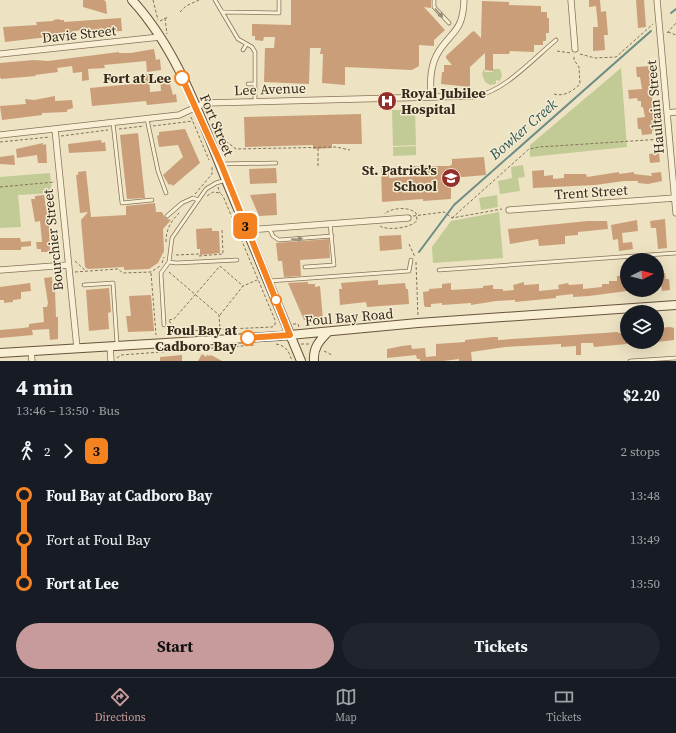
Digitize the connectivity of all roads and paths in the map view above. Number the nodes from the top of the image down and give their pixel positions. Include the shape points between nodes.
1 (132, 0) edge
2 (199, 0) edge
3 (215, 0) edge
4 (279, 0) edge
5 (434, 0) edge
6 (464, 0) edge
7 (571, 0) edge
8 (658, 0) edge
9 (180, 12) dead end
10 (224, 12) junction
11 (168, 17) dead end
12 (220, 17) dead end
13 (226, 17) junction
14 (165, 18) junction
15 (659, 21) junction
16 (159, 22) dead end
17 (449, 23) dead end
18 (676, 23) edge
19 (668, 32) junction
20 (234, 33) junction
21 (230, 34) dead end
22 (676, 35) edge
23 (164, 36) junction
24 (556, 40) dead end
25 (661, 40) junction
26 (246, 45) junction
27 (244, 50) dead end
28 (557, 51) dead end
29 (575, 51) junction
30 (0, 54) edge
31 (249, 67) dead end
32 (255, 67) junction
33 (248, 84) dead end
34 (255, 84) junction
35 (554, 94) dead end
36 (431, 96) junction
37 (473, 96) joint
38 (255, 101) junction
39 (196, 108) junction
40 (676, 112) edge
41 (667, 113) junction
42 (147, 119) junction
43 (114, 123) junction
44 (148, 126) junction
45 (55, 129) junction
46 (114, 130) junction
47 (0, 135) edge
48 (218, 135) dead end
49 (55, 136) junction
50 (670, 138) junction
51 (0, 142) edge
52 (318, 148) junction
53 (350, 150) dead end
54 (276, 163) dead end
55 (221, 164) junction
56 (318, 166) dead end
57 (226, 180) junction
58 (60, 182) junction
59 (0, 187) edge
60 (166, 193) dead end
61 (193, 198) junction
62 (205, 198) dead end
63 (675, 198) junction
64 (152, 200) dead end
65 (198, 200) junction
66 (182, 210) dead end
67 (509, 210) joint
68 (676, 213) edge
69 (417, 215) dead end
70 (167, 216) dead end
71 (408, 218) dead end
72 (452, 218) junction
73 (330, 223) junction
74 (270, 228) junction
75 (222, 230) dead end
76 (246, 230) junction
77 (332, 236) junction
78 (409, 244) dead end
79 (676, 253) edge
80 (168, 254) junction
81 (67, 256) junction
82 (237, 260) dead end
83 (411, 260) dead end
84 (169, 262) junction
85 (68, 265) junction
86 (161, 265) junction
87 (305, 267) dead end
88 (164, 268) junction
89 (0, 270) edge
90 (439, 270) dead end
91 (86, 271) junction
92 (69, 272) junction
93 (151, 272) junction
94 (258, 279) junction
95 (269, 281) junction
96 (84, 285) dead end
97 (243, 286) junction
98 (195, 294) junction
99 (676, 305) edge
100 (219, 315) junction
101 (164, 320) junction
102 (169, 320) junction
103 (155, 321) junction
104 (418, 323) junction
105 (164, 325) dead end
106 (220, 329) junction
107 (328, 332) junction
108 (290, 335) junction
109 (157, 343) junction
110 (276, 344) dead end
111 (257, 345) dead end
112 (114, 346) junction
113 (77, 348) junction
114 (31, 351) junction
115 (0, 353) edge
116 (676, 358) edge
117 (32, 361) edge
118 (111, 361) edge
119 (116, 361) edge
120 (292, 361) edge
121 (301, 361) edge
122 (314, 361) edge
123 (630, 361) edge

1 - 23 main road, Fort Street
2 - 9 path
3 - 10 lane
4 - 10 lane via 278,13
5 -> 17 lane via 434,7
6 - 36 street via 463,16 457,31 434,60 430,78
7 - 29 street
8 - 15 street, Haultain Street
10 - 13 lane
11 - 14 path
12 - 13 lane
13 - 20 lane
14 - 16 path
14 - 23 path
15 - 25 street, Haultain Street
15 - 29 path via 616,57 595,58
18 - 19 path
19 - 22 path
19 - 25 path
20 - 21 lane
20 - 26 lane
23 - 30 street, Davie Street
23 - 39 main road, Fort Street
24 - 37 lane via 501,88
25 - 41 street, Haultain Street
26 - 27 lane
26 - 32 lane via 254,50
28 - 29 path
29 - 35 path via 574,60 579,67 580,84 569,92
31 - 32 lane
32 - 34 lane
33 - 34 lane
34 - 38 lane
36 - 37 street, Lee Avenue
36 - 38 street, Lee Avenue
38 - 39 street, Lee Avenue via 205,103
39 - 42 street, Lee Avenue via 179,115
39 - 55 main road, Fort Street
40 - 41 street
41 - 50 street, Haultain Street
42 - 43 street, Lee Avenue
42 - 44 lane
43 - 45 street, Lee Avenue
43 - 46 lane
44 - 46 path
44 - 60 lane
44 - 61 path via 193,121 213,171 196,190
45 - 47 street, Lee Avenue
45 - 49 street, Bourchier Street
46 - 49 path
46 - 64 lane via 122,203
48 - 52 path via 236,149
49 - 51 path
49 - 58 street, Bourchier Street
50 - 63 street, Haultain Street
50 - 72 path via 529,149
52 - 53 path via 338,147
52 - 56 path
54 - 55 lane
55 - 57 main road, Fort Street
57 - 65 lane via 211,185
57 - 76 main road, Fort Street
58 - 59 path
58 - 81 street, Bourchier Street
61 - 65 lane
61 - 70 lane via 182,203
62 - 94 path via 213,192 222,196
63 - 67 street, Trent Street
63 - 68 street, Haultain Street
65 - 80 lane via 172,238
66 - 80 path via 166,232
67 - 72 path
69 - 72 path via 444,212
71 - 73 street
73 - 74 street
73 - 77 lane
74 - 76 street
74 -> 77 lane via 273,236 279,240
75 - 80 path via 223,254
76 - 95 main road, Fort Street
77 - 87 lane via 334,265
78 - 104 path via 416,260
79 - 90 lane
80 - 84 lane
80 - 86 path
81 - 85 street, Bourchier Street
81 - 91 path
82 - 84 lane
83 - 95 lane via 409,271
84 - 88 lane
85 - 89 street
85 - 92 street, Bourchier Street
86 - 88 path
86 - 93 path
88 - 98 path
88 - 101 lane via 161,273
91 - 92 path
91 - 93 path via 118,269 122,274
92 - 113 street, Bourchier Street
93 - 103 path
94 - 97 path
94 - 106 path via 275,325 241,330
95 - 108 main road, Fort Street
96 - 112 lane via 113,283
97 - 98 path via 220,266
97 - 100 path
98 - 100 path
98 - 102 path via 174,319
99 - 104 main road, Foul Bay Road
100 - 106 path
101 - 102 path
101 - 103 path
101 - 105 lane
102 - 106 path via 174,327 185,331
103 - 109 path
104 - 107 main road, Foul Bay Road
107 - 108 main road, Foul Bay Road
107 - 122 main road via 314,351
108 - 109 main road, Foul Bay Road
108 - 121 main road, Fort Street
109 - 112 main road, Foul Bay Road
110 - 120 path via 288,350
111 - 119 path via 120,355
112 - 113 main road, Foul Bay Road
112 - 118 street
113 - 114 main road, Foul Bay Road
114 - 115 main road, Foul Bay Road
114 - 117 street
116 - 123 lane

